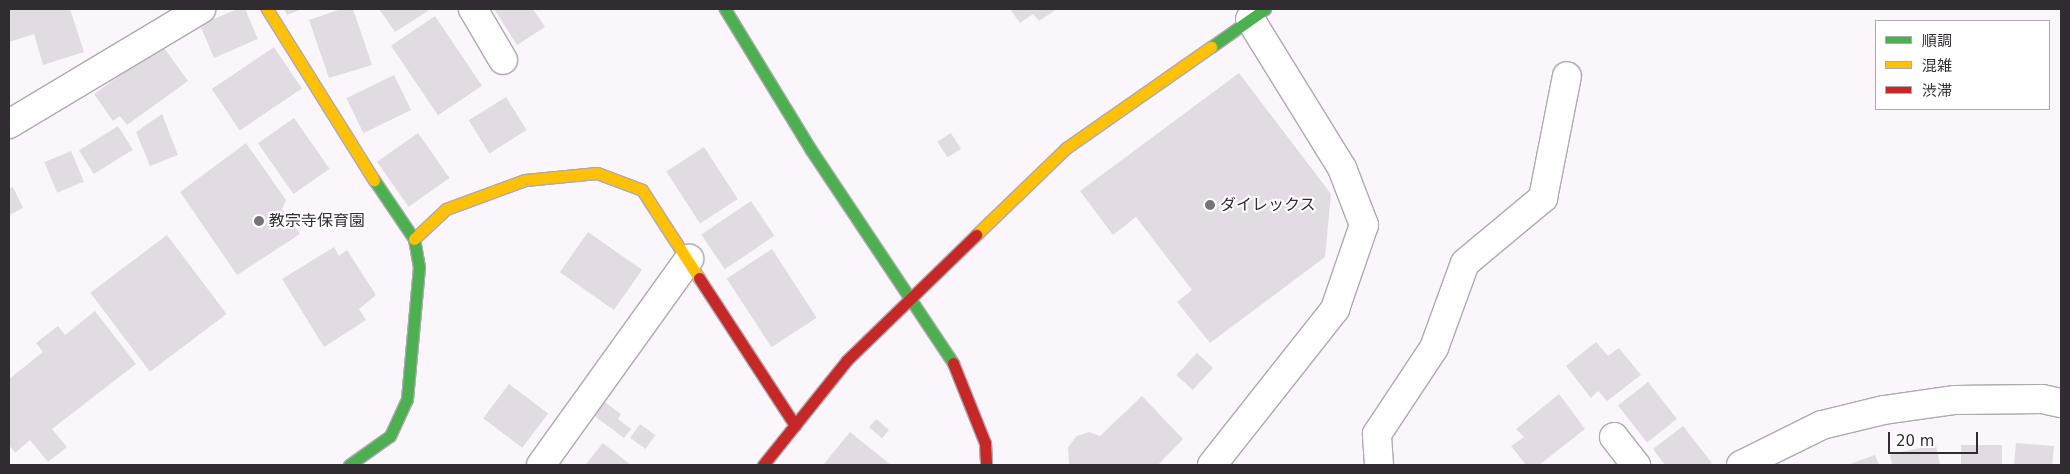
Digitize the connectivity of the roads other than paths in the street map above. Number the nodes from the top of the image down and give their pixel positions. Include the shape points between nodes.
1 (201, 9) edge
2 (267, 9) edge
3 (473, 9) edge
4 (725, 9) edge
5 (1258, 14) edge
6 (503, 60) dead end
7 (1567, 76) dead end
8 (9, 123) edge
9 (414, 239) junction
10 (689, 259) junction
11 (910, 297) junction
12 (2061, 403) edge
13 (795, 424) junction
14 (1614, 437) dead end
15 (349, 465) edge
16 (541, 465) edge
17 (763, 465) edge
18 (986, 465) edge
19 (1212, 465) edge
20 (1379, 465) edge
21 (1636, 465) edge
22 (1741, 465) edge

1 - 8 street
2 - 9 street via 327,110
3 - 6 street
4 - 11 street via 811,150
5 - 11 street via 1066,148
5 - 19 street via 1342,168 1364,225 1335,309
7 - 20 street via 1543,198 1465,263 1434,348 1377,434
9 - 10 street via 446,209 481,194 525,180 597,173 642,190
9 - 15 street via 419,276 407,399 390,436
10 - 13 street
10 - 16 street
11 - 13 street via 847,360
11 - 18 street via 951,357 985,443
12 - 22 street via 2042,399 1955,400 1884,410 1822,425
13 - 17 street
14 - 21 street

